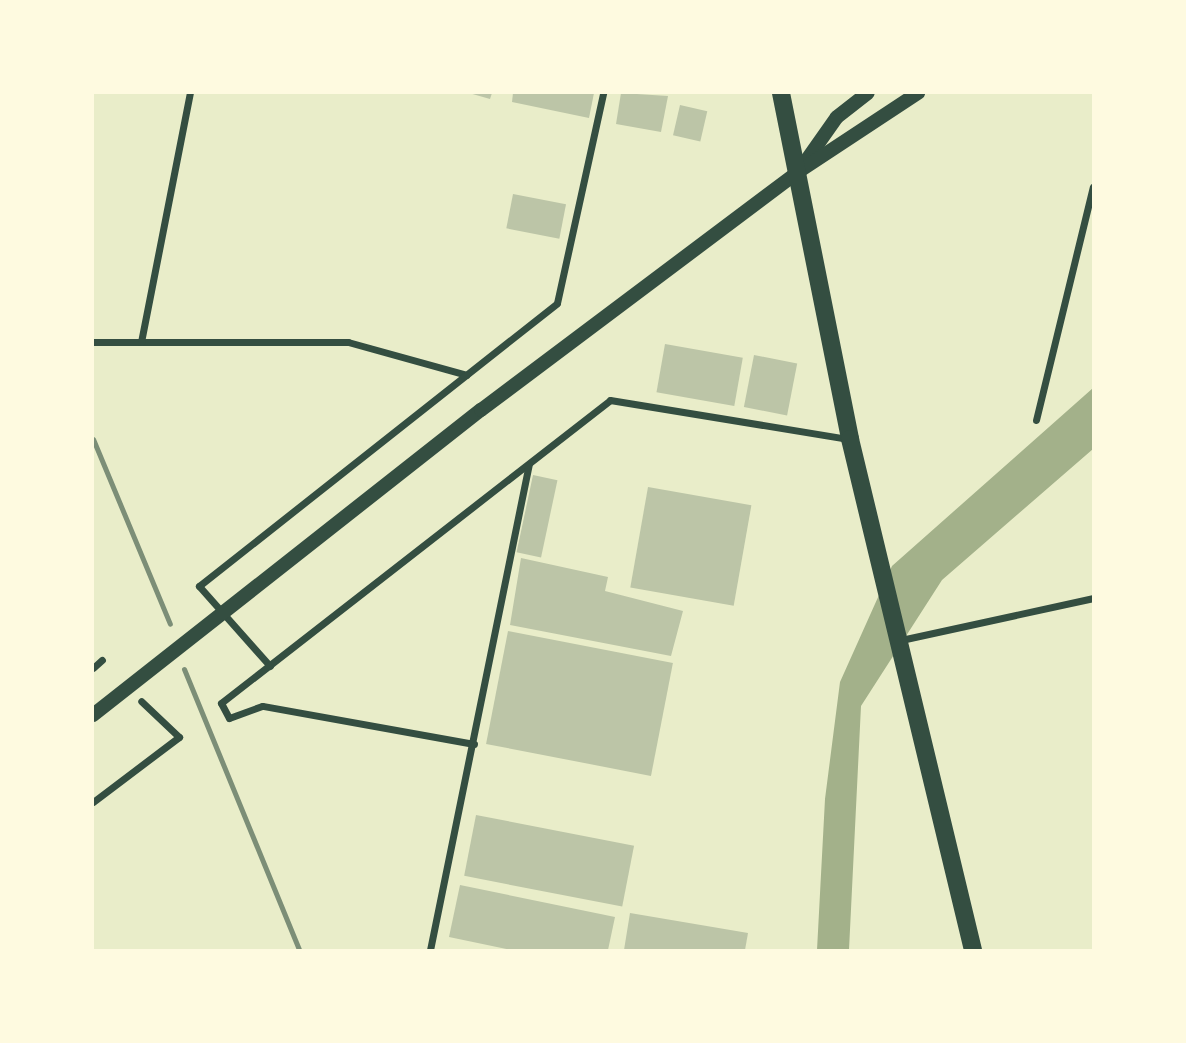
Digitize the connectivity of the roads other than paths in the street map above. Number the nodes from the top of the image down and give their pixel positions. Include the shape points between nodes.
1 (190, 93) edge
2 (603, 93) edge
3 (781, 93) edge
4 (868, 93) edge
5 (918, 93) edge
6 (799, 172) junction
7 (1093, 187) edge
8 (93, 342) edge
9 (141, 342) junction
10 (467, 375) junction
11 (1036, 420) dead end
12 (850, 439) junction
13 (530, 464) junction
14 (1093, 598) edge
15 (901, 640) junction
16 (102, 660) dead end
17 (270, 666) junction
18 (93, 668) edge
19 (141, 701) dead end
20 (93, 715) edge
21 (474, 744) junction
22 (93, 802) edge
23 (430, 950) edge
24 (973, 950) edge

1 - 9 street
2 - 10 street via 557,303
3 - 6 main road
4 - 6 main road via 837,117
5 - 6 main road
6 - 12 main road
6 - 20 main road via 481,410
7 - 11 street
8 - 9 street
9 - 10 street via 348,342
10 - 17 street via 199,586
12 - 13 street via 610,400
12 - 15 main road
13 - 17 street
13 - 21 street
14 - 15 street
15 - 24 main road
16 - 18 street
17 - 21 street via 221,703 229,718 262,706
19 - 22 street via 179,737
21 - 23 street

